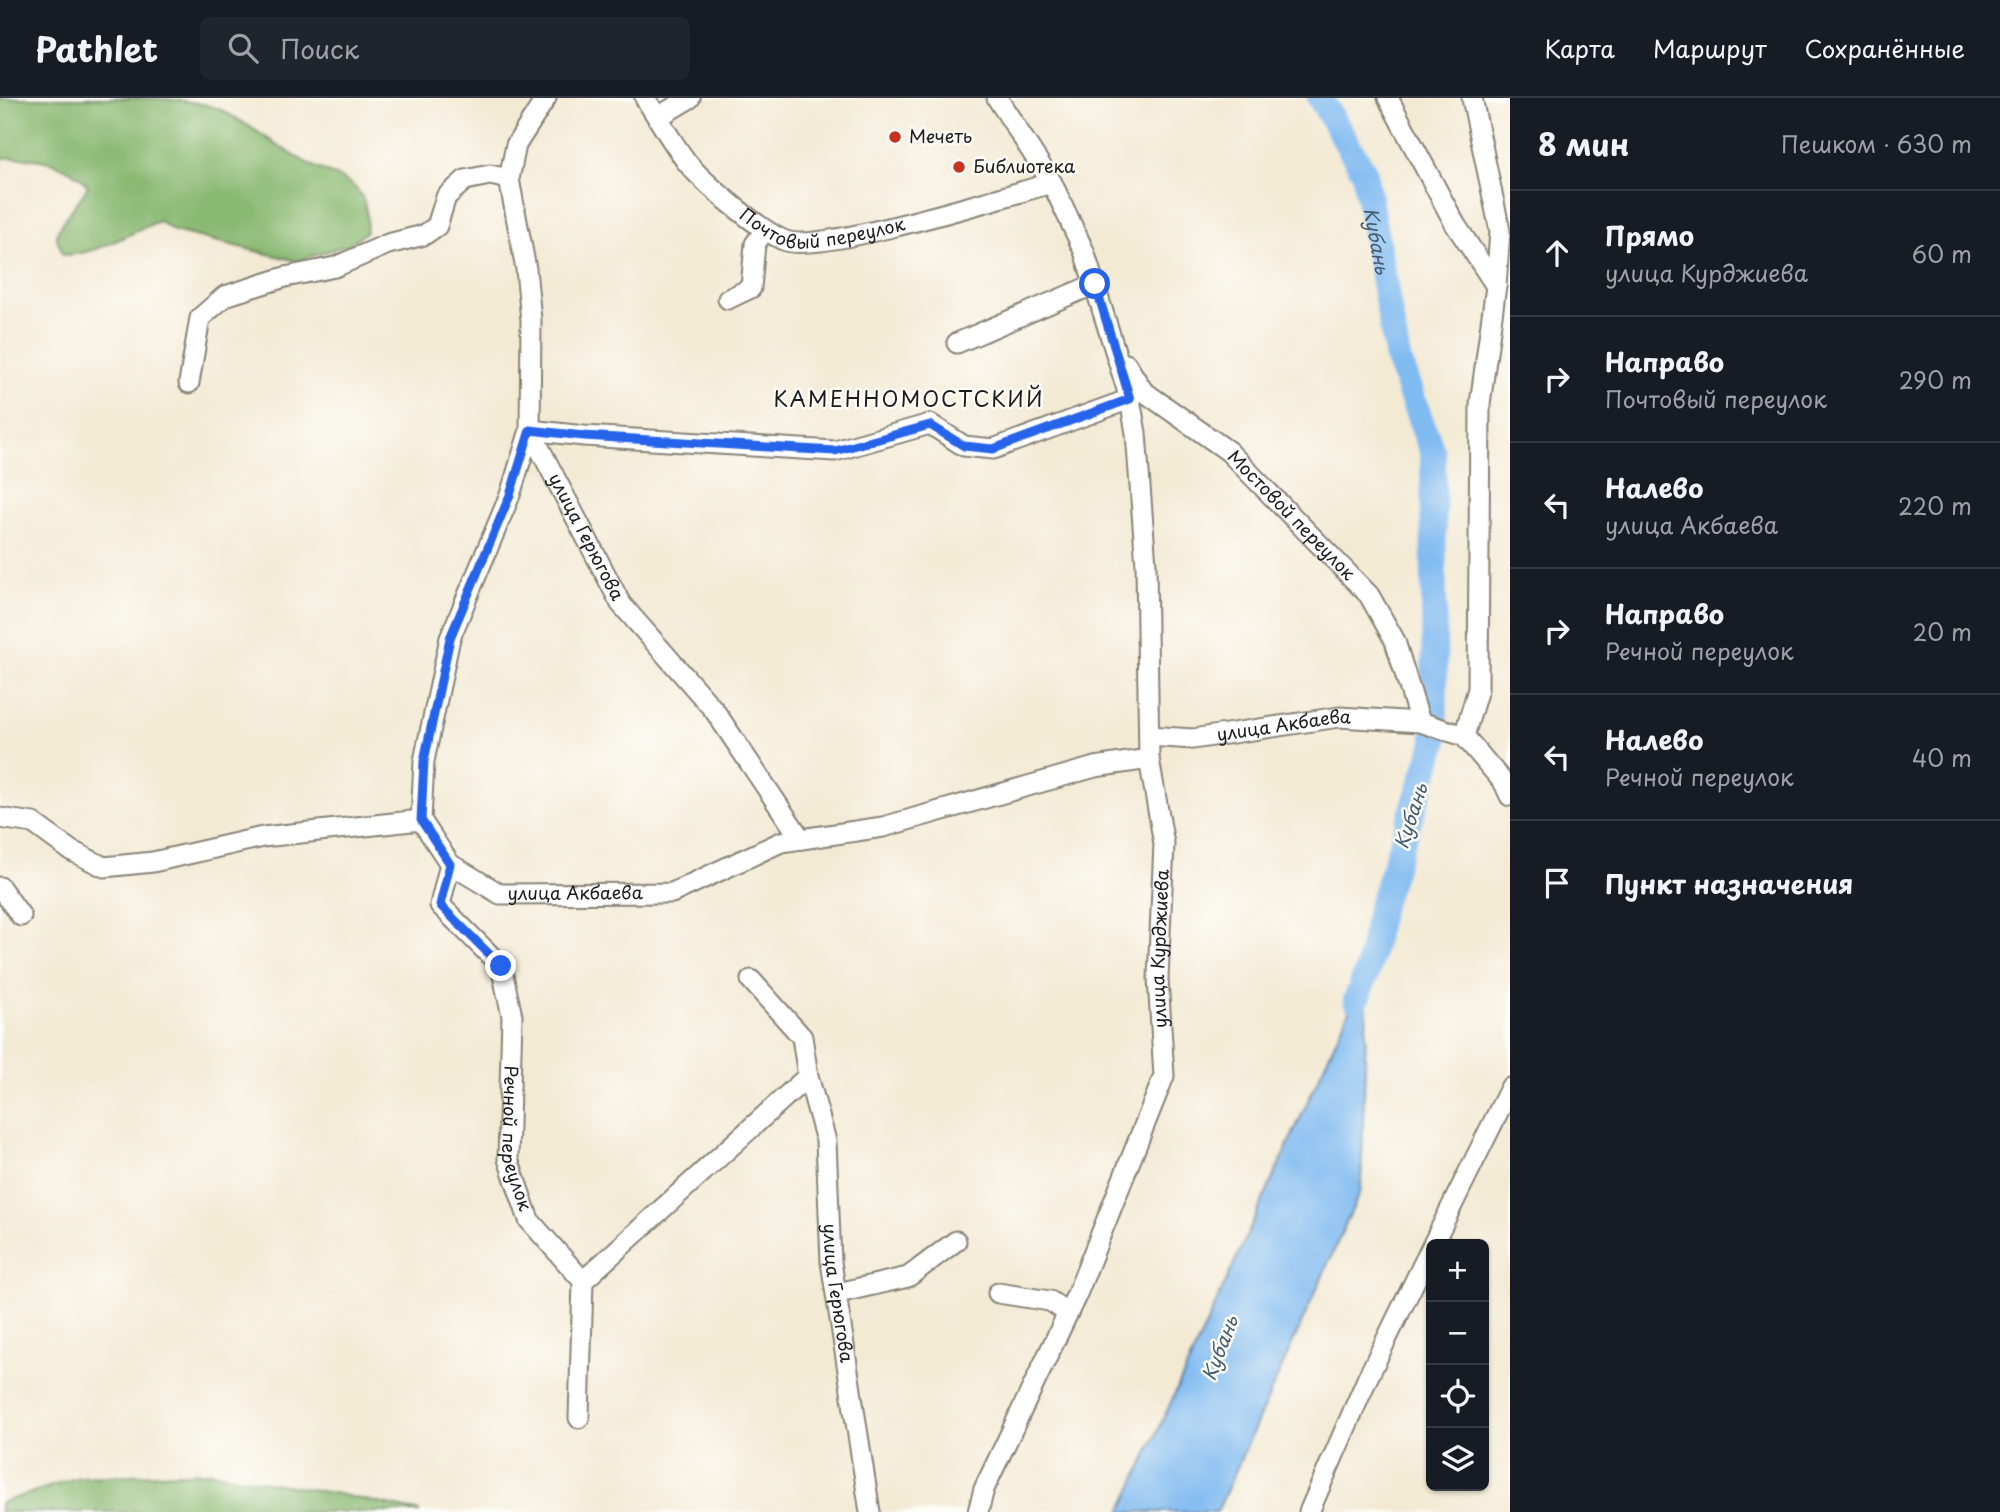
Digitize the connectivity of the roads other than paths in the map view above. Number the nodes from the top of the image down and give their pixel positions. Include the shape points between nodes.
1 (546, 98) edge
2 (645, 98) edge
3 (690, 98) edge
4 (998, 98) edge
5 (1388, 98) edge
6 (1472, 98) edge
7 (658, 117) junction
8 (509, 179) junction
9 (1052, 183) junction
10 (765, 230) junction
11 (1095, 284) junction
12 (1496, 286) junction
13 (728, 299) dead end
14 (957, 343) dead end
15 (1113, 343) junction
16 (189, 383) dead end
17 (1130, 399) junction
18 (1170, 412) junction
19 (530, 430) junction
20 (1136, 433) junction
21 (1420, 722) junction
22 (1149, 736) junction
23 (1464, 736) junction
24 (1149, 759) junction
25 (1510, 796) edge
26 (0, 818) edge
27 (421, 820) junction
28 (801, 839) junction
29 (450, 864) junction
30 (0, 887) edge
31 (21, 916) dead end
32 (751, 980) dead end
33 (808, 1076) junction
34 (1510, 1088) edge
35 (1435, 1239) edge
36 (957, 1241) dead end
37 (1426, 1258) edge
38 (583, 1281) junction
39 (838, 1293) junction
40 (998, 1293) dead end
41 (1068, 1313) junction
42 (579, 1418) dead end
43 (870, 1512) edge
44 (978, 1512) edge
45 (1310, 1512) edge

1 - 8 street via 516,145
2 - 7 street, Почтовый переулок
3 - 7 street
4 - 9 street, улица Курджиева
5 - 12 street via 1455,224
6 - 12 street via 1500,231
7 - 10 street, Почтовый переулок via 688,163
8 - 16 street via 490,175 465,180 446,197 437,226 424,235 388,244 335,267 225,296 200,318
8 - 19 street, улица Герюгова via 531,320
9 - 10 street, Почтовый переулок via 806,244
9 - 11 street, улица Курджиева
10 - 13 street via 755,244 751,288
11 - 14 street
11 - 15 street, улица Курджиева
12 - 23 street via 1480,404 1478,689
15 - 17 street, улица Курджиева
15 - 18 street, Мостовой переулок via 1143,391
17 - 19 street via 993,449 964,446 930,425 835,451
17 - 20 street, улица Курджиева
18 - 20 street via 1151,411 1136,420
18 - 21 street, Мостовой переулок via 1228,451 1369,596 1395,640
19 - 27 street via 510,495 450,638 424,761
19 - 28 street, улица Герюгова via 621,604 714,710
20 - 22 street, улица Курджиева via 1146,565
21 - 22 street, улица Акбаева via 1339,717 1193,739
21 - 23 street, улица Акбаева
22 - 24 street, улица Курджиева
23 - 25 street
24 - 28 street, улица Акбаева via 1095,767 883,827
24 - 41 street, улица Курджиева via 1164,844 1158,978 1164,1076
26 - 27 street via 33,823 104,867 153,862 263,837
27 - 29 street, улица Акбаева
28 - 29 street, улица Акбаева via 781,842 671,893 500,894
29 - 38 street, Речной переулок via 440,905 501,966 512,1016 508,1159 529,1220
30 - 31 street
32 - 33 street, улица Герюгова via 802,1037
33 - 38 street
33 - 39 street, улица Герюгова via 826,1141 831,1262
34 - 35 street
36 - 39 street via 908,1277
37 - 45 street
38 - 42 street
39 - 43 street, улица Герюгова
40 - 41 street via 1050,1301
41 - 44 street, улица Курджиева via 984,1489

